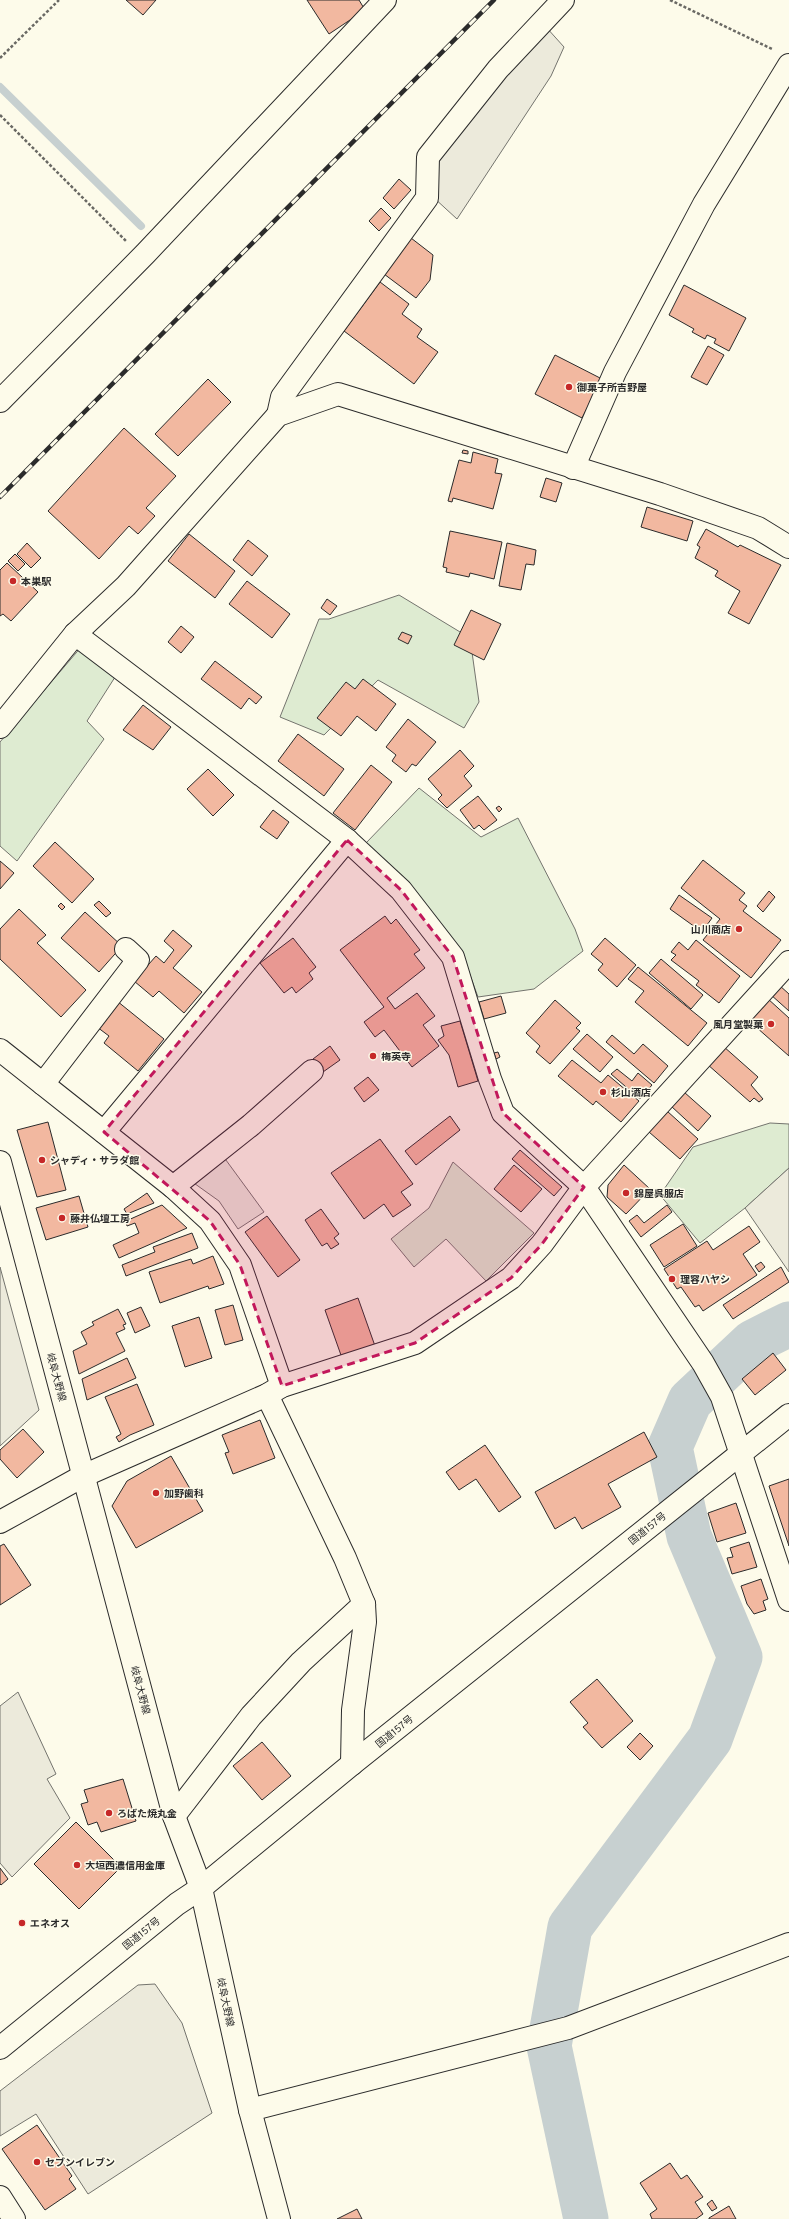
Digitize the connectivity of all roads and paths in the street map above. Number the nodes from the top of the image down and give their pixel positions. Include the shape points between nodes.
1 (59, 0) edge
2 (385, 0) edge
3 (563, 0) edge
4 (670, 0) edge
5 (0, 58) edge
6 (782, 58) edge
7 (0, 115) edge
8 (142, 256) junction
9 (0, 401) edge
10 (278, 415) junction
11 (573, 468) junction
12 (789, 547) edge
13 (75, 634) junction
14 (0, 727) edge
15 (347, 840) junction
16 (126, 949) dead end
17 (789, 962) edge
18 (0, 1050) edge
19 (312, 1071) dead end
20 (42, 1084) junction
21 (104, 1132) junction
22 (0, 1162) edge
23 (173, 1187) junction
24 (584, 1187) junction
25 (274, 1390) junction
26 (789, 1415) edge
27 (740, 1453) junction
28 (83, 1476) junction
29 (0, 1522) edge
30 (789, 1600) edge
31 (364, 1604) junction
32 (352, 1764) junction
33 (174, 1816) junction
34 (201, 1888) junction
35 (789, 1944) edge
36 (0, 2048) edge
37 (250, 2110) junction
38 (0, 2197) edge
39 (14, 2219) edge
40 (278, 2219) edge

1 - 5 path
2 - 8 main road
3 - 10 main road via 498,69 428,157 427,198 282,397
4 - 6 path
6 - 11 main road via 615,372
7 - 8 path
8 - 9 main road
10 - 11 main road via 338,394
10 - 13 main road via 126,586
11 - 12 main road via 660,494 758,528
13 - 14 main road
13 - 15 main road
15 - 21 main road
15 - 24 main road via 401,890 453,957 490,1079 503,1113
16 - 20 main road via 138,960
17 - 24 main road
18 - 20 main road
19 - 23 main road via 251,1125
20 - 21 main road
21 - 23 main road
22 - 28 main road, 岐阜大野線
23 - 25 main road via 210,1221 240,1265
24 - 25 main road via 542,1244 511,1278 415,1343
24 - 27 main road via 703,1362 722,1397
25 - 28 main road
25 - 31 main road
26 - 27 main road, 国道157号
27 - 30 main road
27 - 32 main road, 国道157号
28 - 29 main road
28 - 33 main road, 岐阜大野線
31 - 32 main road via 365,1622 353,1710
31 - 33 main road via 301,1662 251,1716
32 - 34 main road, 国道157号
33 - 34 main road, 岐阜大野線
34 - 36 main road, 国道157号
34 - 37 main road, 岐阜大野線
35 - 37 main road via 568,2028
37 - 40 main road, 岐阜大野線
38 - 39 main road

